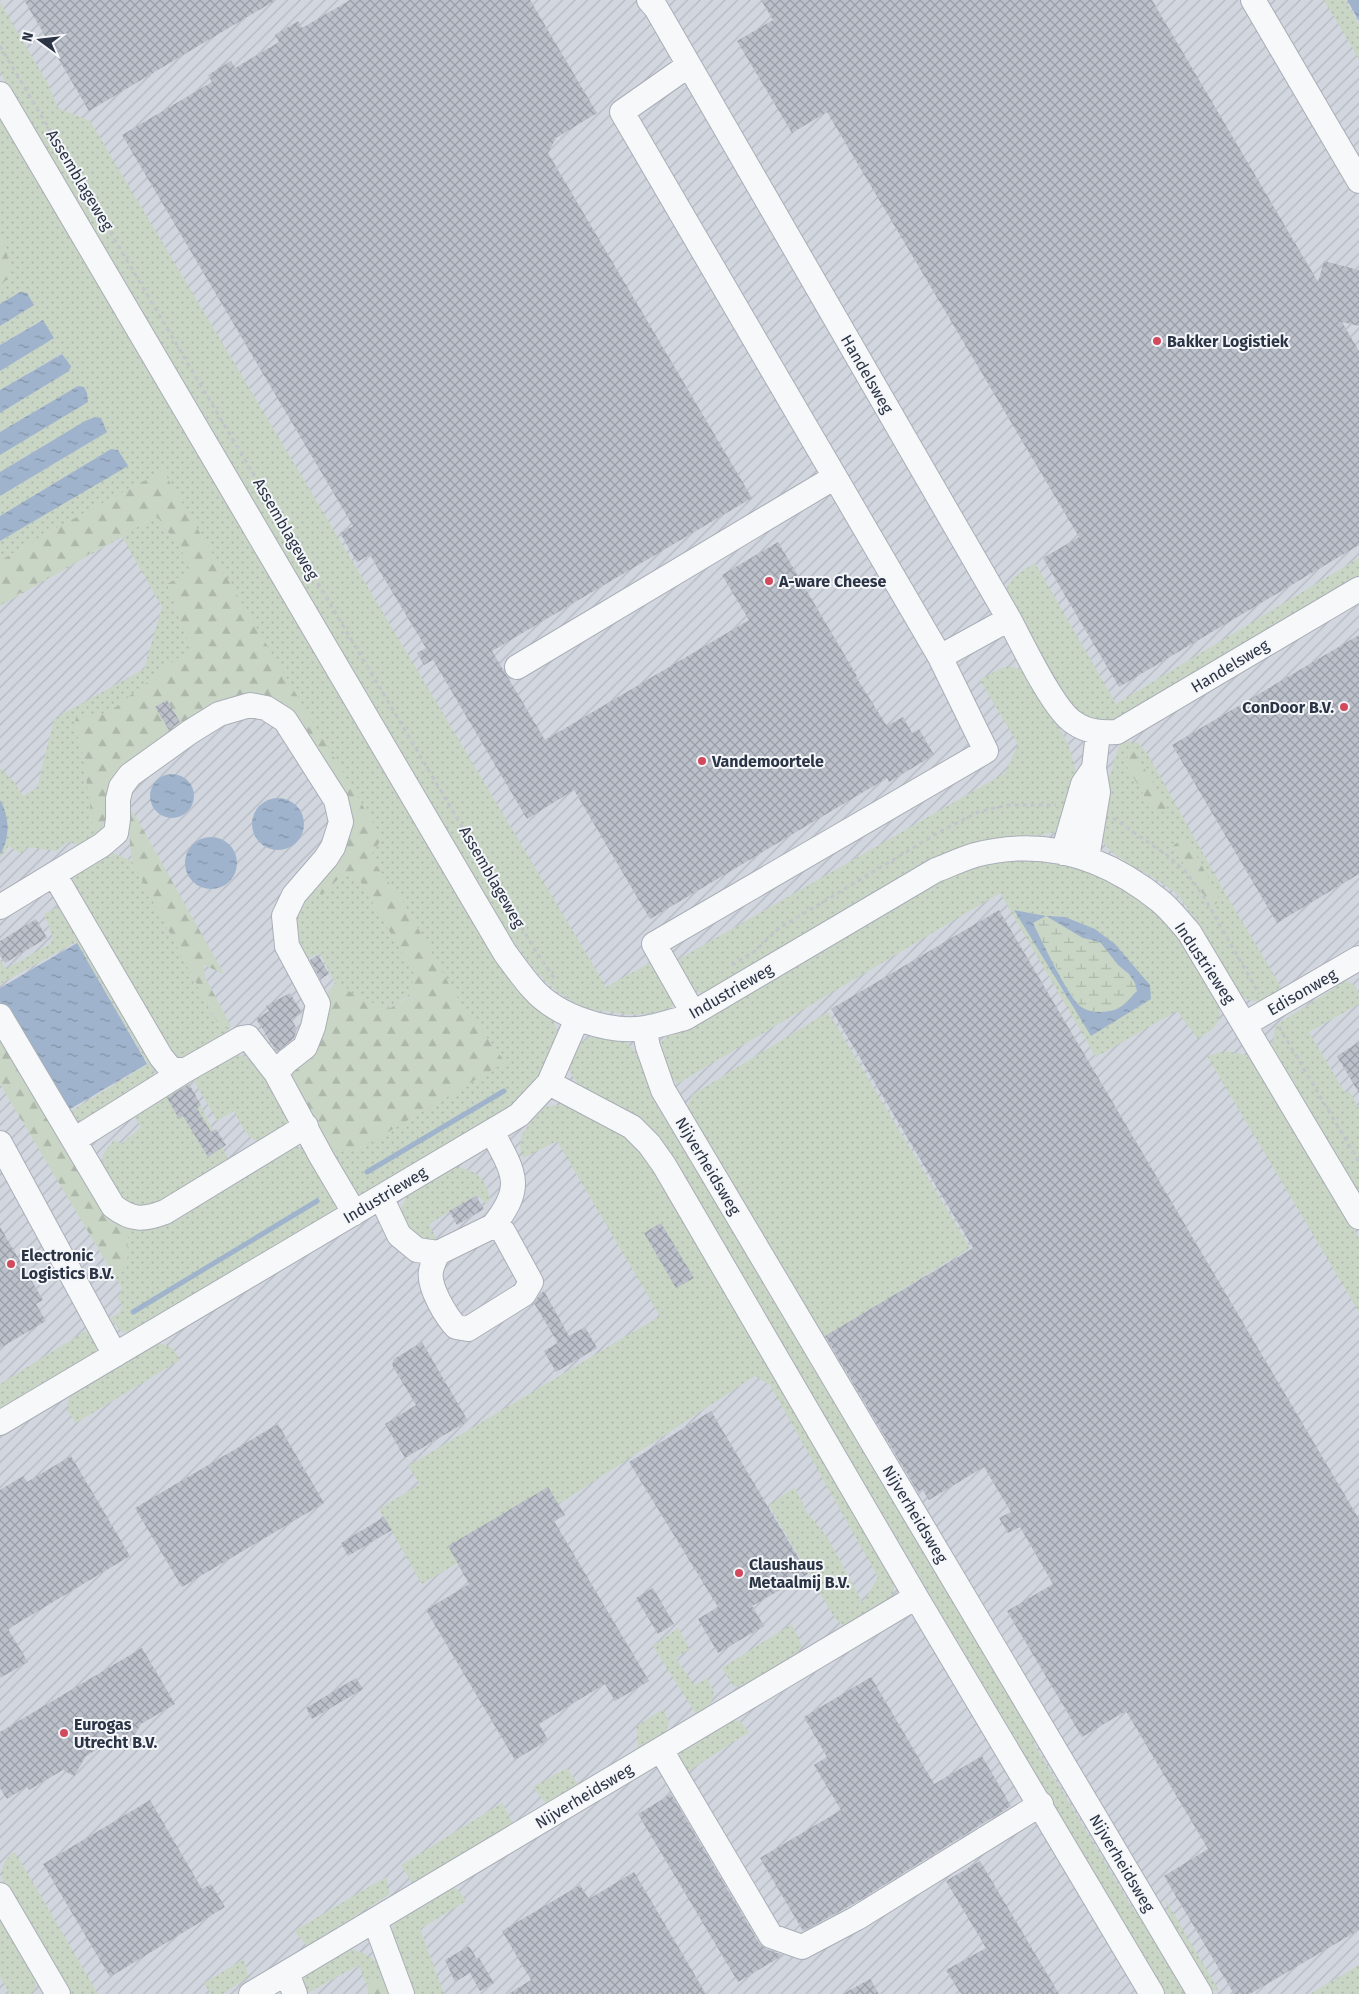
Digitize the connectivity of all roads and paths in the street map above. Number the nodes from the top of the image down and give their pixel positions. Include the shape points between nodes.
1 (650, 0) edge
2 (1253, 0) edge
3 (0, 46) edge
4 (689, 65) junction
5 (0, 94) edge
6 (1359, 181) edge
7 (835, 477) junction
8 (1359, 589) edge
9 (1009, 619) junction
10 (940, 657) junction
11 (517, 667) dead end
12 (1098, 733) junction
13 (1086, 809) junction
14 (1063, 853) junction
15 (1087, 858) junction
16 (54, 874) junction
17 (0, 906) edge
18 (1359, 958) edge
19 (725, 969) dead end
20 (563, 986) dead end
21 (1269, 1012) junction
22 (693, 1013) junction
23 (0, 1016) edge
24 (577, 1019) junction
25 (1246, 1024) junction
26 (644, 1028) junction
27 (184, 1071) junction
28 (276, 1073) junction
29 (549, 1083) junction
30 (306, 1126) junction
31 (492, 1132) junction
32 (74, 1140) junction
33 (0, 1143) edge
34 (1359, 1162) edge
35 (380, 1197) junction
36 (352, 1214) junction
37 (1359, 1217) edge
38 (493, 1226) junction
39 (438, 1253) junction
40 (115, 1354) junction
41 (0, 1423) edge
42 (916, 1597) junction
43 (661, 1750) junction
44 (1041, 1804) junction
45 (0, 1896) edge
46 (375, 1921) junction
47 (291, 1983) edge
48 (58, 1994) edge
49 (251, 1994) edge
50 (402, 1994) edge
51 (1152, 1994) edge
52 (1200, 1994) edge

1 - 4 street, Handelsweg
2 - 6 street
3 - 20 path, Assemblageweg via 535,950
4 - 7 street via 622,112
4 - 9 street, Handelsweg
5 - 24 street, Assemblageweg via 505,953 534,990
7 - 10 street
7 - 11 street
8 - 12 street, Handelsweg via 1117,732
9 - 10 street
9 - 12 street, Handelsweg via 1056,703 1073,722
10 - 22 street via 986,751 654,944
12 - 13 street via 1094,768 1083,784
13 - 14 street
13 - 15 street
13 - 19 path, Industrieweg via 1029,804 978,812 778,929 755,951
13 - 21 path, Industrieweg via 1118,820 1186,872 1204,897
14 - 15 street, Industrieweg
14 - 22 street, Industrieweg via 1038,848 1011,849 975,855 936,870
15 - 25 street, Industrieweg via 1126,877 1162,902 1189,932
16 - 17 street
16 - 27 street via 161,1058 170,1068
16 - 28 street via 116,833 121,787 130,775 190,732 219,714 250,705 266,708 285,720 336,800 341,822 333,847 294,895 284,916 287,946 318,1004 305,1047
18 - 21 street, Edisonweg
21 - 25 street, Edisonweg
21 - 34 path, Industrieweg
22 - 26 street, Industrieweg via 686,1018
23 - 32 street
24 - 26 street, Industrieweg via 608,1027
24 - 29 street, Industrieweg
25 - 37 street, Industrieweg
26 - 52 street, Nijverheidsweg via 663,1090
27 - 28 street via 242,1038 248,1038
27 - 32 street
28 - 30 street
29 - 31 street, Industrieweg via 519,1115
29 - 42 street via 632,1127 664,1165
30 - 32 street via 165,1212 149,1218 124,1214 113,1206
30 - 36 street
31 - 35 street, Industrieweg
31 - 38 street via 512,1168 514,1190 506,1209
33 - 40 street
35 - 36 street, Industrieweg
35 - 39 street via 399,1235 417,1250
36 - 40 street, Industrieweg
38 - 39 street
38 - 39 street via 503,1231 531,1282 524,1294 468,1329 456,1327 448,1318 432,1287 430,1272
40 - 41 street, Industrieweg
42 - 43 street, Nijverheidsweg
42 - 44 street
43 - 44 street via 771,1936 802,1947 857,1918
43 - 46 street, Nijverheidsweg
44 - 51 street
45 - 48 street
46 - 47 street, Nijverheidsweg
46 - 50 street
47 - 49 street, Nijverheidsweg

